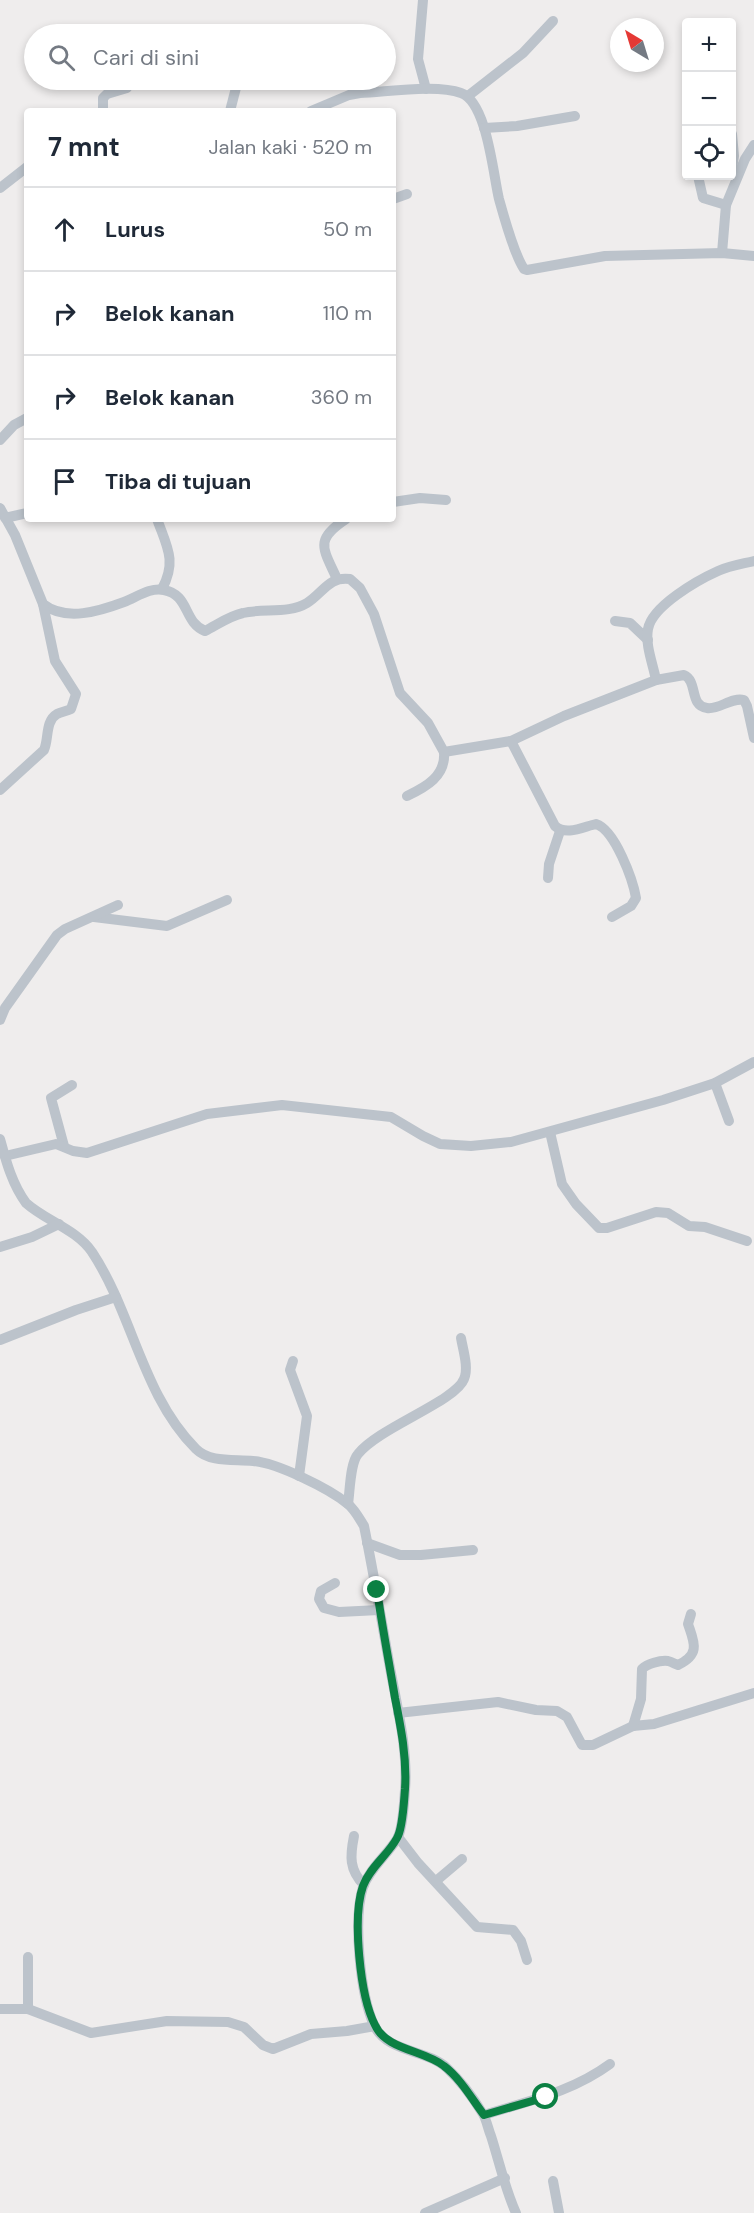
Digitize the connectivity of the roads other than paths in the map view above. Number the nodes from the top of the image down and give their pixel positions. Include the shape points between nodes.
1 (423, 0) edge
2 (553, 21) dead end
3 (426, 89) junction
4 (120, 90) edge
5 (235, 90) edge
6 (468, 96) junction
7 (103, 108) edge
8 (231, 108) edge
9 (318, 108) edge
10 (575, 116) dead end
11 (484, 128) junction
12 (754, 145) edge
13 (24, 169) edge
14 (699, 180) edge
15 (730, 180) edge
16 (0, 188) edge
17 (407, 194) dead end
18 (396, 198) edge
19 (727, 202) junction
20 (722, 253) junction
21 (754, 256) edge
22 (24, 420) edge
23 (0, 440) edge
24 (446, 500) dead end
25 (396, 502) edge
26 (3, 513) edge
27 (24, 513) edge
28 (158, 522) edge
29 (342, 522) edge
30 (754, 561) edge
31 (337, 579) junction
32 (162, 589) junction
33 (43, 604) junction
34 (615, 621) dead end
35 (648, 640) junction
36 (657, 680) junction
37 (750, 700) edge
38 (754, 738) edge
39 (511, 741) junction
40 (444, 752) junction
41 (2, 784) edge
42 (407, 796) dead end
43 (560, 831) junction
44 (548, 878) dead end
45 (227, 900) dead end
46 (118, 905) dead end
47 (94, 917) junction
48 (612, 917) dead end
49 (0, 1020) edge
50 (754, 1062) edge
51 (715, 1083) junction
52 (72, 1085) dead end
53 (729, 1120) dead end
54 (550, 1132) junction
55 (64, 1146) junction
56 (2, 1148) edge
57 (59, 1224) junction
58 (747, 1241) dead end
59 (0, 1247) edge
60 (116, 1297) junction
61 (461, 1338) dead end
62 (0, 1340) edge
63 (294, 1361) dead end
64 (299, 1476) junction
65 (348, 1504) junction
66 (367, 1543) junction
67 (473, 1550) dead end
68 (335, 1583) dead end
69 (379, 1610) junction
70 (691, 1614) dead end
71 (754, 1693) edge
72 (398, 1713) junction
73 (633, 1726) junction
74 (354, 1836) dead end
75 (399, 1837) junction
76 (462, 1859) dead end
77 (436, 1881) junction
78 (364, 1885) junction
79 (28, 1957) dead end
80 (527, 1960) dead end
81 (0, 2009) edge
82 (28, 2009) junction
83 (375, 2026) junction
84 (610, 2064) dead end
85 (484, 2115) junction
86 (504, 2178) junction
87 (553, 2181) dead end
88 (425, 2213) edge
89 (516, 2213) edge
90 (559, 2213) edge

1 - 3 street via 417,59
2 - 6 street via 523,53
3 - 6 street
3 - 9 street via 349,95
4 - 7 street via 103,98
5 - 8 street
6 - 11 street
10 - 11 street
11 - 20 street via 500,200 524,269 591,257
12 - 19 street
13 - 16 street
14 - 19 street via 703,198
15 - 19 street
17 - 18 street
19 - 20 street
20 - 21 street
22 - 23 street
24 - 25 street
26 - 27 street
26 - 33 street
28 - 32 street via 170,553 169,576
29 - 31 street via 330,530 324,542
30 - 35 street via 717,571 681,593 651,620
31 - 32 street via 307,603 242,613 205,631 195,625 176,593
31 - 40 street via 350,579 367,599 400,693 428,723
32 - 33 street via 99,610 73,614 50,610
33 - 41 street via 56,661 76,694 71,709 50,722 44,750
34 - 35 street via 630,623
35 - 36 street
36 - 37 street via 686,676 697,703 704,708 736,699
36 - 39 street
37 - 38 street
39 - 40 street
39 - 43 street
40 - 42 street via 445,764 438,775
43 - 44 street
43 - 48 street via 596,824 604,828 613,842 636,898 631,906
45 - 47 street via 167,926
46 - 47 street
47 - 49 street via 57,935
50 - 51 street
51 - 53 street
51 - 54 street
52 - 55 street via 51,1098
54 - 55 street via 492,1145 440,1144 392,1117 282,1105 207,1114 87,1153
54 - 58 street via 562,1184 599,1228 663,1212 689,1226 705,1227
55 - 56 street
56 - 57 street via 26,1203
57 - 59 street via 32,1238
57 - 60 street via 91,1251
60 - 62 street
60 - 64 street via 153,1388 197,1451 227,1460 254,1461
61 - 65 street via 463,1383 358,1454
63 - 64 street via 290,1370 307,1416
64 - 65 street
65 - 66 street via 364,1526
66 - 67 street via 399,1555
66 - 69 street
68 - 69 street via 321,1591 319,1599 324,1608 339,1612
69 - 72 street
70 - 73 street via 688,1624 694,1650 681,1664 663,1662 642,1669 641,1699
71 - 73 street via 654,1725
72 - 73 street via 498,1701 557,1711 567,1717 585,1746
72 - 75 street via 405,1766
74 - 78 street via 351,1866
75 - 77 street
75 - 78 street
76 - 77 street
77 - 80 street via 477,1927 513,1930
78 - 83 street via 358,1924 360,1961
79 - 82 street
81 - 82 street
82 - 83 street via 91,2033 167,2020 228,2022 244,2027 273,2049 311,2034
83 - 85 street via 385,2039 432,2057 447,2068
84 - 85 street via 577,2085
85 - 86 street
86 - 88 street
86 - 89 street
87 - 90 street

